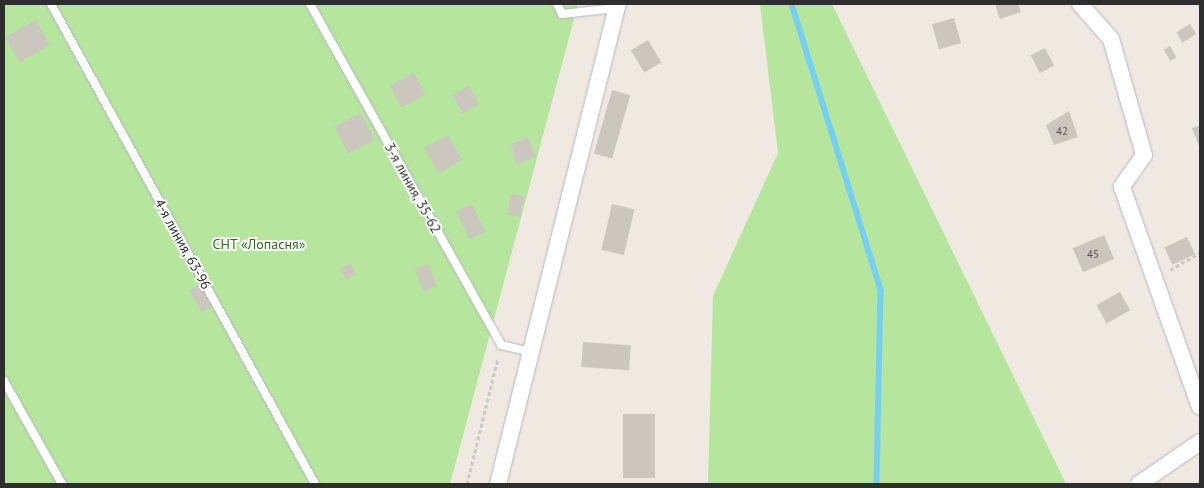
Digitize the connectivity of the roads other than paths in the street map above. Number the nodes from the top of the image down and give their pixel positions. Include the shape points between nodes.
1 (51, 4) edge
2 (310, 4) edge
3 (557, 4) edge
4 (1080, 4) edge
5 (617, 6) edge
6 (531, 352) junction
7 (4, 381) edge
8 (1200, 407) edge
9 (1200, 442) edge
10 (62, 484) edge
11 (315, 484) edge
12 (498, 484) edge
13 (1139, 484) edge

1 - 11 lane, 4-я линия, 63-96
2 - 6 lane, 3-я линия, 35-62 via 501,345
3 - 5 lane via 562,14
4 - 8 street via 1111,39 1144,155 1122,187
5 - 6 street
6 - 12 street
7 - 10 lane
9 - 13 street

